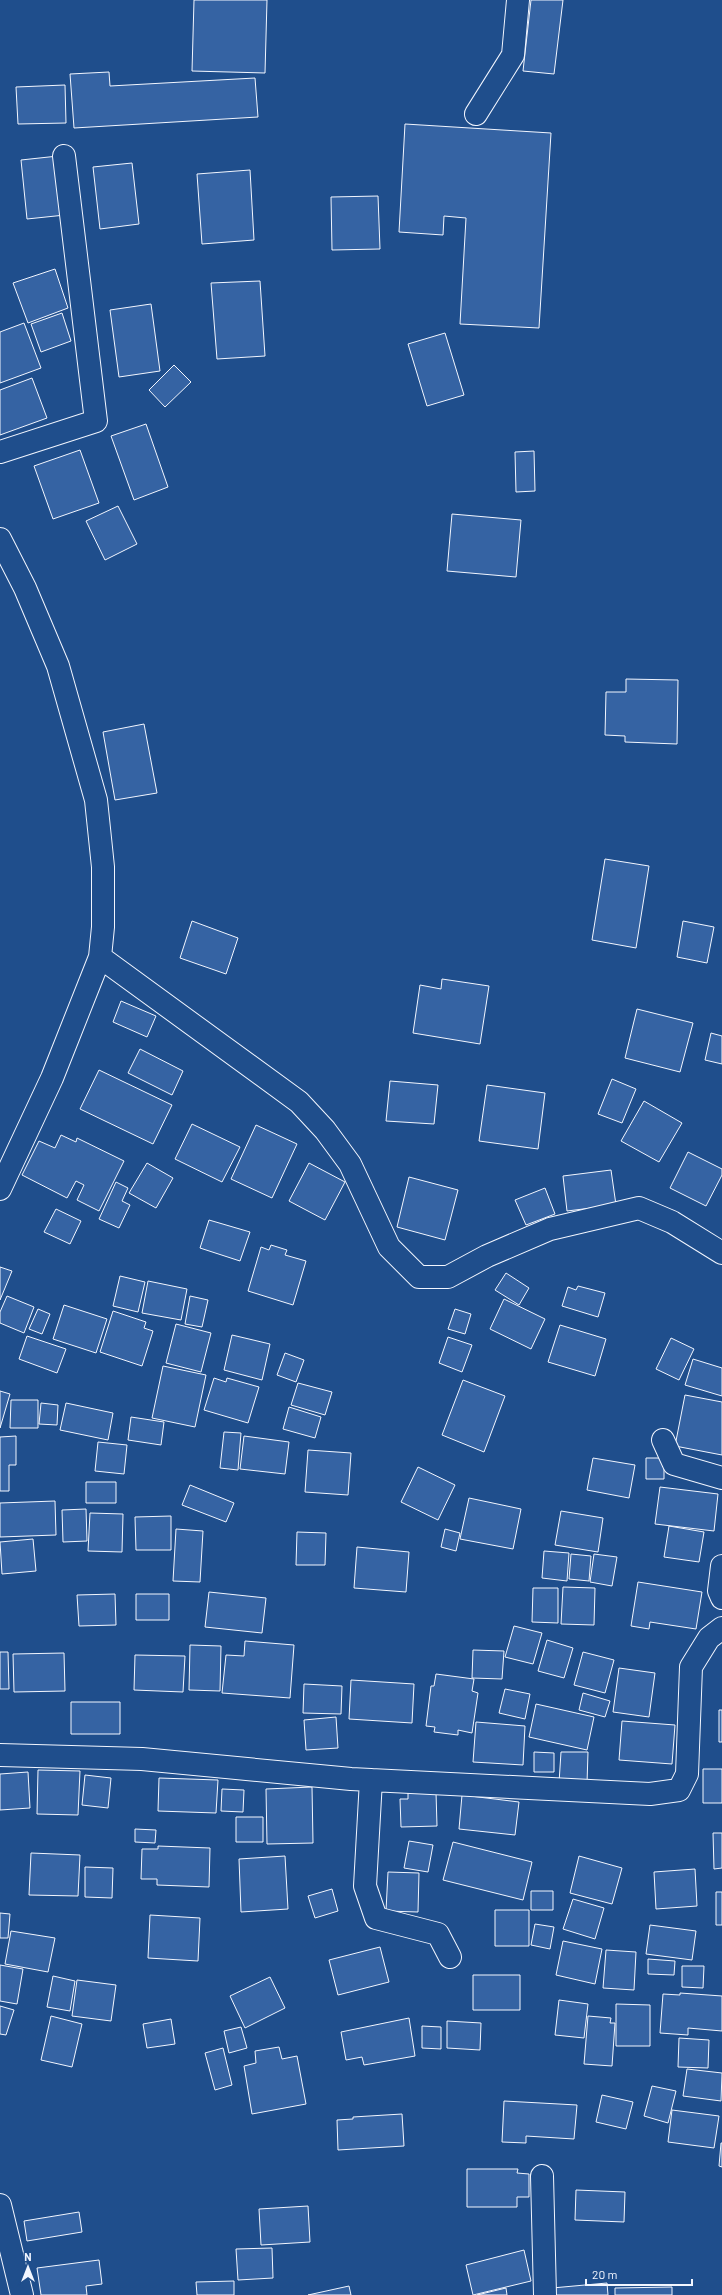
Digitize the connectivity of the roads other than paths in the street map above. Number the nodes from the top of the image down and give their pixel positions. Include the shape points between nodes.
1 (518, 0) edge
2 (476, 114) dead end
3 (64, 156) dead end
4 (0, 452) edge
5 (0, 539) edge
6 (100, 957) junction
7 (0, 1189) edge
8 (722, 1253) edge
9 (663, 1440) dead end
10 (722, 1478) edge
11 (722, 1566) edge
12 (722, 1598) edge
13 (722, 1628) edge
14 (0, 1755) edge
15 (371, 1780) junction
16 (450, 1956) dead end
17 (542, 2176) dead end
18 (0, 2204) edge
19 (22, 2295) edge
20 (545, 2295) edge

1 - 2 street via 513,55
3 - 4 street via 96,421
5 - 6 street via 25,588 58,666 96,800 102,867 103,927
6 - 7 street via 52,1078
6 - 8 street via 299,1102 325,1130 350,1164 389,1247 419,1277 448,1277 487,1256 550,1229 639,1208 672,1222
9 - 10 street via 674,1464
11 - 12 street via 719,1591
13 - 15 street via 709,1638 691,1667 687,1774 679,1790 650,1794
14 - 15 street via 142,1759
15 - 16 street via 365,1886 376,1918 438,1934
17 - 20 street
18 - 19 street

